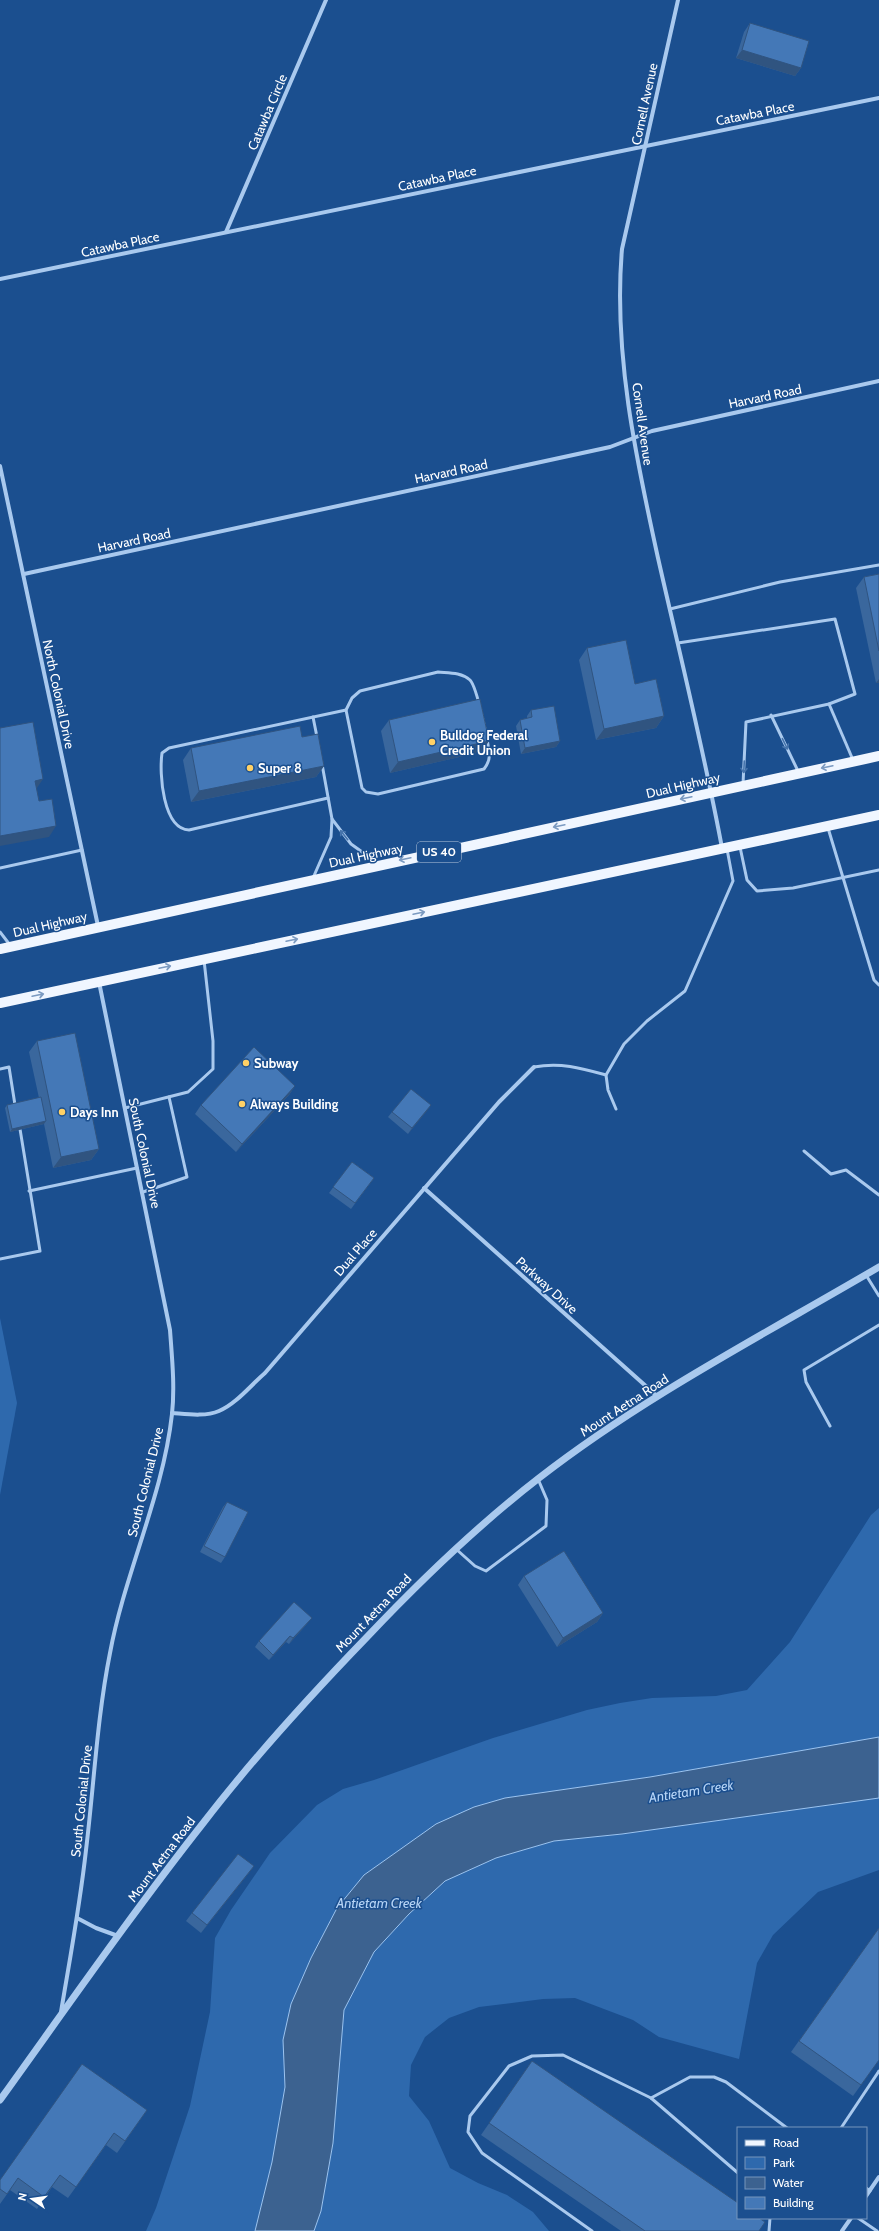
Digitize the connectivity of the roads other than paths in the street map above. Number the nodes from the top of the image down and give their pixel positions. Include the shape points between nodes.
1 (326, 0) edge
2 (678, 0) edge
3 (879, 98) edge
4 (645, 145) junction
5 (226, 232) junction
6 (0, 279) edge
7 (879, 381) edge
8 (634, 439) junction
9 (0, 466) edge
10 (879, 565) edge
11 (24, 574) junction
12 (670, 609) junction
13 (678, 643) junction
14 (829, 704) junction
15 (346, 710) junction
16 (771, 715) junction
17 (313, 717) junction
18 (317, 739) edge
19 (879, 756) edge
20 (321, 761) edge
21 (854, 762) junction
22 (799, 773) junction
23 (743, 785) junction
24 (711, 792) junction
25 (328, 798) junction
26 (879, 815) edge
27 (332, 819) junction
28 (828, 826) junction
29 (740, 845) junction
30 (724, 848) junction
31 (82, 850) junction
32 (380, 865) junction
33 (0, 868) edge
34 (879, 870) edge
35 (844, 877) junction
36 (313, 880) junction
37 (98, 926) junction
38 (0, 932) edge
39 (11, 946) junction
40 (0, 949) edge
41 (204, 959) junction
42 (99, 982) junction
43 (879, 985) edge
44 (0, 1003) edge
45 (534, 1067) joint
46 (0, 1069) edge
47 (606, 1075) junction
48 (169, 1097) junction
49 (15, 1105) edge
50 (125, 1108) junction
51 (616, 1109) dead end
52 (20, 1129) edge
53 (804, 1151) dead end
54 (138, 1168) junction
55 (424, 1188) junction
56 (29, 1191) junction
57 (143, 1192) junction
58 (879, 1195) edge
59 (0, 1259) edge
60 (879, 1267) edge
61 (866, 1275) junction
62 (879, 1296) edge
63 (879, 1325) edge
64 (658, 1397) junction
65 (172, 1413) junction
66 (830, 1426) dead end
67 (538, 1479) junction
68 (456, 1549) junction
69 (77, 1918) junction
70 (118, 1936) junction
71 (60, 2015) junction
72 (879, 2071) edge
73 (651, 2098) junction
74 (0, 2100) edge
75 (786, 2127) edge
76 (841, 2127) edge
77 (737, 2172) edge
78 (879, 2177) edge
79 (868, 2189) edge
80 (770, 2219) edge
81 (850, 2219) edge
82 (859, 2219) edge
83 (592, 2231) edge
84 (769, 2231) edge
85 (842, 2231) edge
86 (877, 2231) edge

1 - 5 street, Catawba Circle
2 - 4 street, Cornell Avenue
3 - 4 street, Catawba Place
4 - 5 street, Catawba Place
4 - 8 street, Cornell Avenue via 622,250 619,289 620,320
5 - 6 street, Catawba Place
7 - 8 street, Harvard Road via 652,431
8 - 11 street, Harvard Road via 610,447
8 - 12 street, Cornell Avenue
9 - 11 street, North Colonial Drive
10 - 12 lane via 780,582
11 - 31 street, North Colonial Drive
12 - 13 street, Cornell Avenue
13 - 14 lane via 835,620 855,694
13 - 24 street, Cornell Avenue
14 - 16 lane
14 - 21 lane
15 - 15 lane via 352,698 360,691 438,672 462,675 469,679 479,703 490,756 484,769 378,794 366,792 362,788
15 - 17 lane
16 -> 22 lane
16 -> 23 lane via 746,722
17 - 18 lane
17 - 25 lane via 169,748 162,753 162,779 169,816 182,829 189,830
19 - 21 main road, Dual Highway / US 40
20 - 25 lane
21 -> 22 main road, Dual Highway / US 40
22 - 23 main road, Dual Highway / US 40
23 - 24 main road, Dual Highway / US 40
24 - 30 street, Cornell Avenue
24 -> 32 main road, Dual Highway / US 40
25 - 27 lane
26 - 28 main road
32 -> 27 lane via 351,844
27 - 36 lane via 331,836
28 - 29 main road
28 - 35 lane
29 - 30 main road
29 - 35 lane via 747,880 757,891 793,888
41 -> 30 main road
30 - 47 lane via 733,881 685,991 647,1021 624,1044
31 - 33 lane
31 - 37 street, North Colonial Drive
32 - 36 main road, Dual Highway / US 40
34 - 35 lane
35 - 43 lane via 874,980
36 - 37 main road, Dual Highway / US 40
37 - 39 main road, Dual Highway / US 40
38 - 39 lane
39 - 40 main road, Dual Highway / US 40
42 -> 41 main road
41 - 48 lane via 214,1069 188,1092
44 -> 42 main road
42 - 50 street, South Colonial Drive
45 - 47 lane via 549,1064 574,1065
45 - 55 street, Dual Place via 499,1102
46 - 49 lane via 9,1067
47 - 51 lane via 608,1090
48 - 50 lane
48 - 57 lane via 187,1177
50 - 54 street, South Colonial Drive
52 - 56 lane
53 - 58 lane via 832,1174 846,1170
54 - 56 lane
54 - 57 street, South Colonial Drive
55 - 64 street, Parkway Drive
55 - 65 street, Dual Place via 265,1373 236,1400 219,1411 199,1414
56 - 59 lane via 40,1252
57 - 65 street, South Colonial Drive via 170,1330 173,1371
60 - 61 street, Mount Aetna Road
61 - 62 lane
61 - 64 street, Mount Aetna Road
63 - 66 lane via 804,1370 806,1382
64 - 67 street, Mount Aetna Road via 594,1438
65 - 69 street, South Colonial Drive via 158,1480 120,1606 110,1653
67 - 68 street, Mount Aetna Road
67 - 68 lane via 547,1500 546,1526 486,1571 475,1566
68 - 70 street, Mount Aetna Road via 411,1590 341,1663 256,1758
69 - 70 street
69 - 71 street, South Colonial Drive
70 - 71 street, Mount Aetna Road
71 - 74 street, Mount Aetna Road
72 - 76 lane
73 - 75 lane via 690,2078 714,2077 726,2082
73 - 77 lane
73 - 83 lane via 563,2055 532,2056 508,2066 470,2116 468,2132 482,2153
78 - 79 street
80 - 84 lane
81 - 85 street
82 - 86 lane

